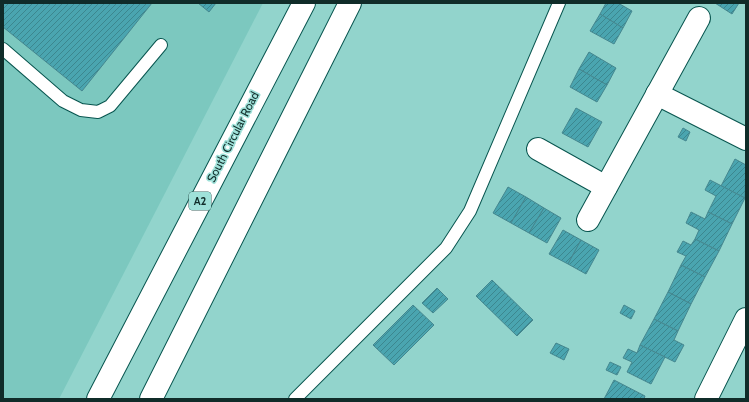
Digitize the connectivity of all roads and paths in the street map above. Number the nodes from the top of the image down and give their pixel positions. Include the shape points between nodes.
1 (304, 3) edge
2 (350, 3) edge
3 (559, 3) edge
4 (699, 18) dead end
5 (161, 45) dead end
6 (3, 50) edge
7 (657, 94) junction
8 (746, 139) edge
9 (538, 149) dead end
10 (606, 187) junction
11 (588, 220) dead end
12 (746, 319) edge
13 (98, 399) edge
14 (151, 399) edge
15 (295, 399) edge
16 (706, 399) edge

1 - 13 main road, South Circular Road / A2
2 - 14 main road
3 - 15 lane via 466,218 446,248
4 - 7 main road
5 - 6 lane via 110,106 98,112 81,110 63,101
7 - 8 main road
7 - 10 main road
9 - 10 main road
10 - 11 main road
12 - 16 main road

